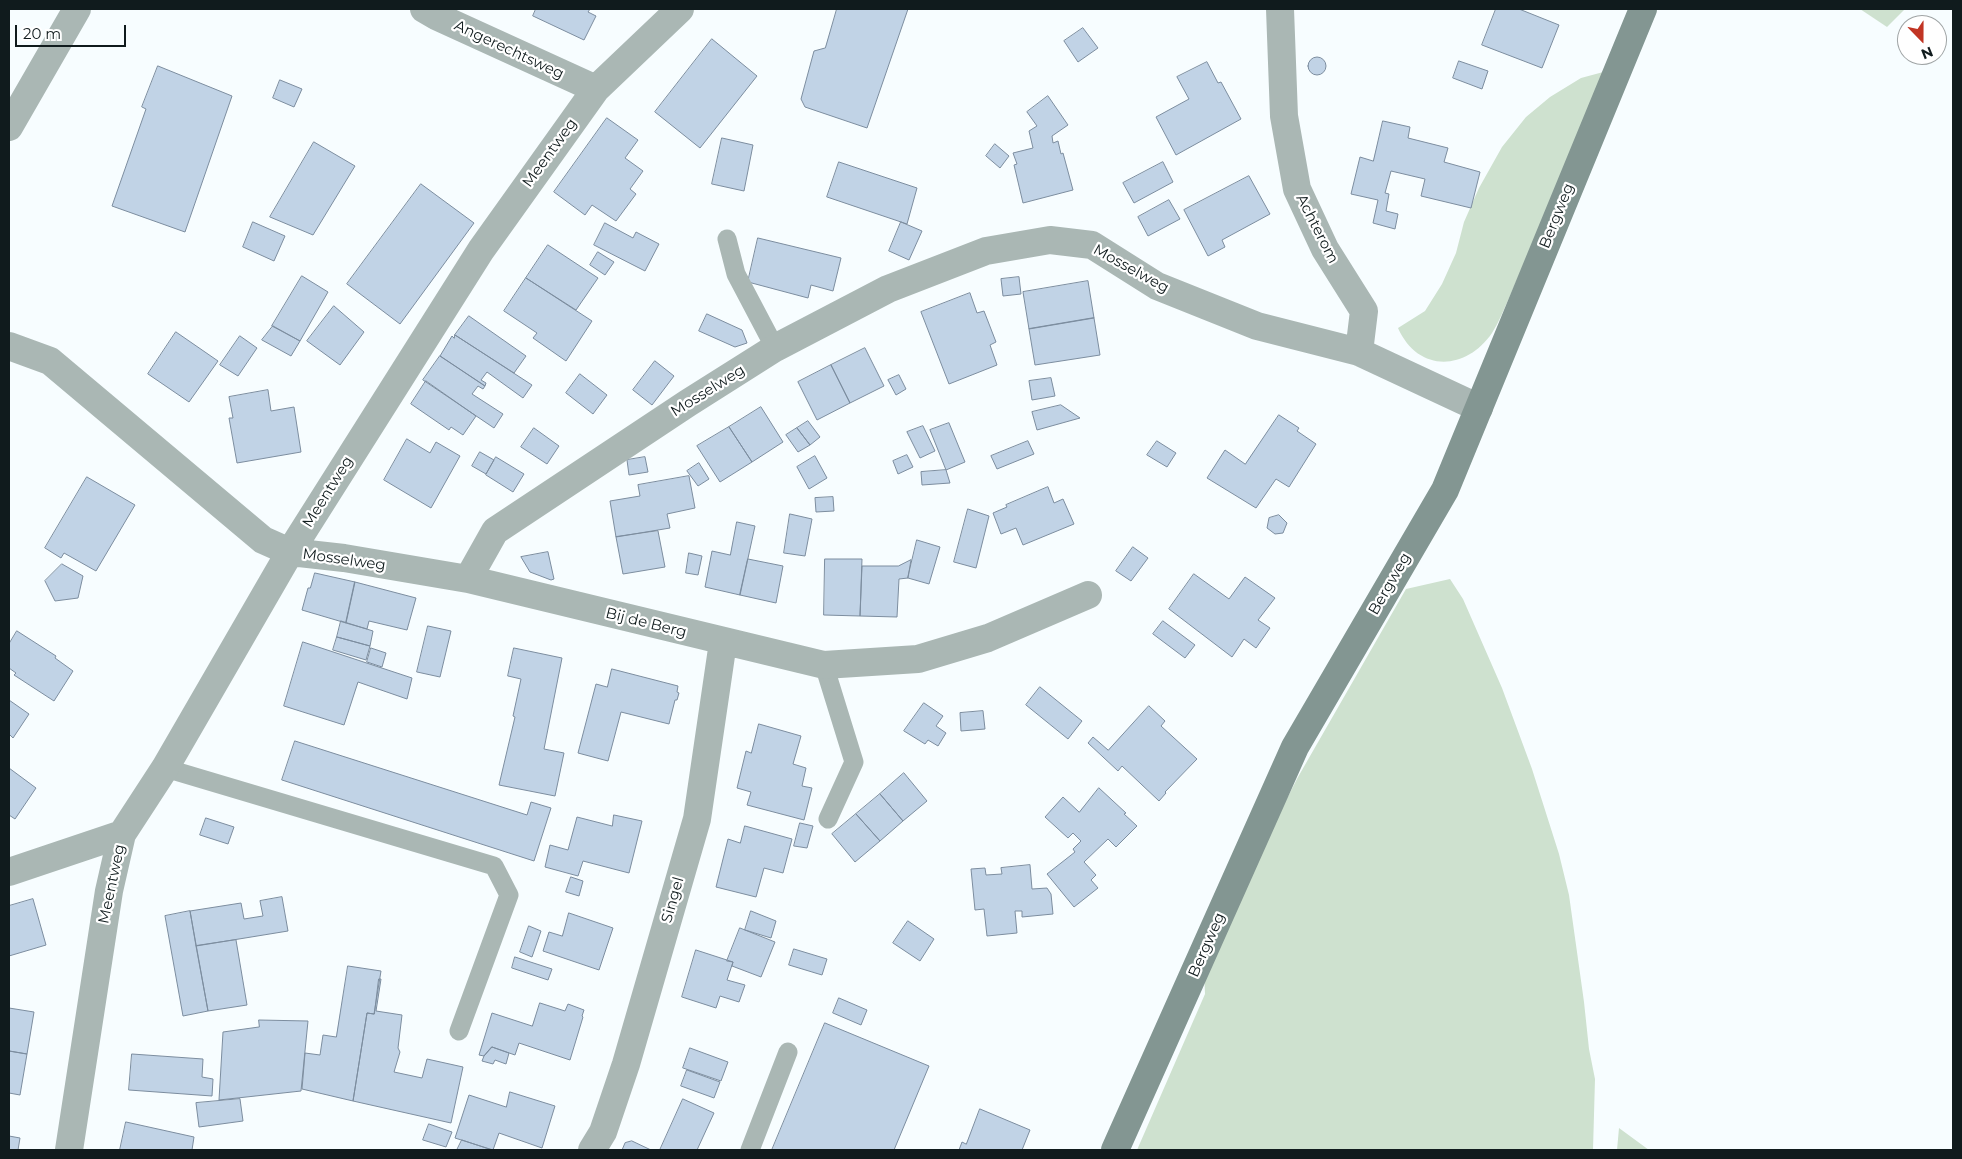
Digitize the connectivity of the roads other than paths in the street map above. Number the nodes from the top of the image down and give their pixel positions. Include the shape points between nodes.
1 (77, 9) edge
2 (424, 9) edge
3 (680, 9) edge
4 (1280, 9) edge
5 (1643, 9) edge
6 (596, 89) junction
7 (9, 127) edge
8 (727, 239) dead end
9 (9, 346) edge
10 (776, 348) junction
11 (1359, 352) junction
12 (1479, 408) junction
13 (290, 552) junction
14 (468, 579) junction
15 (1088, 595) dead end
16 (724, 642) junction
17 (824, 665) junction
18 (165, 768) junction
19 (828, 819) dead end
20 (122, 834) junction
21 (9, 872) edge
22 (459, 1031) dead end
23 (788, 1052) dead end
24 (69, 1150) edge
25 (592, 1150) edge
26 (750, 1150) edge
27 (1116, 1150) edge

1 - 7 street
2 - 6 street, Angerechtsweg
3 - 6 street, Meentweg
4 - 11 street, Achterom via 1284,116 1296,189 1325,249 1364,311
5 - 12 street, Bergweg
6 - 13 street, Meentweg via 480,250
8 - 10 lane via 736,274
9 - 13 street, Mosselweg via 50,361 263,540
10 - 11 street, Mosselweg via 888,289 986,251 1050,240 1092,246 1157,286 1257,326
10 - 14 street, Mosselweg via 495,531
11 - 12 street, Mosselweg
12 - 27 street, Bergweg via 1445,490 1295,747
13 - 14 street, Mosselweg
13 - 18 street, Meentweg
14 - 16 street, Bij de Berg
15 - 17 street, Bij de Berg via 988,638 918,659
16 - 17 street, Bij de Berg
16 - 25 street, Singel via 697,819 626,1064 603,1132
17 - 19 lane via 854,762
18 - 20 street, Meentweg
18 - 22 lane via 494,866 509,894
20 - 21 street
20 - 24 street, Meentweg via 109,891
23 - 26 lane

